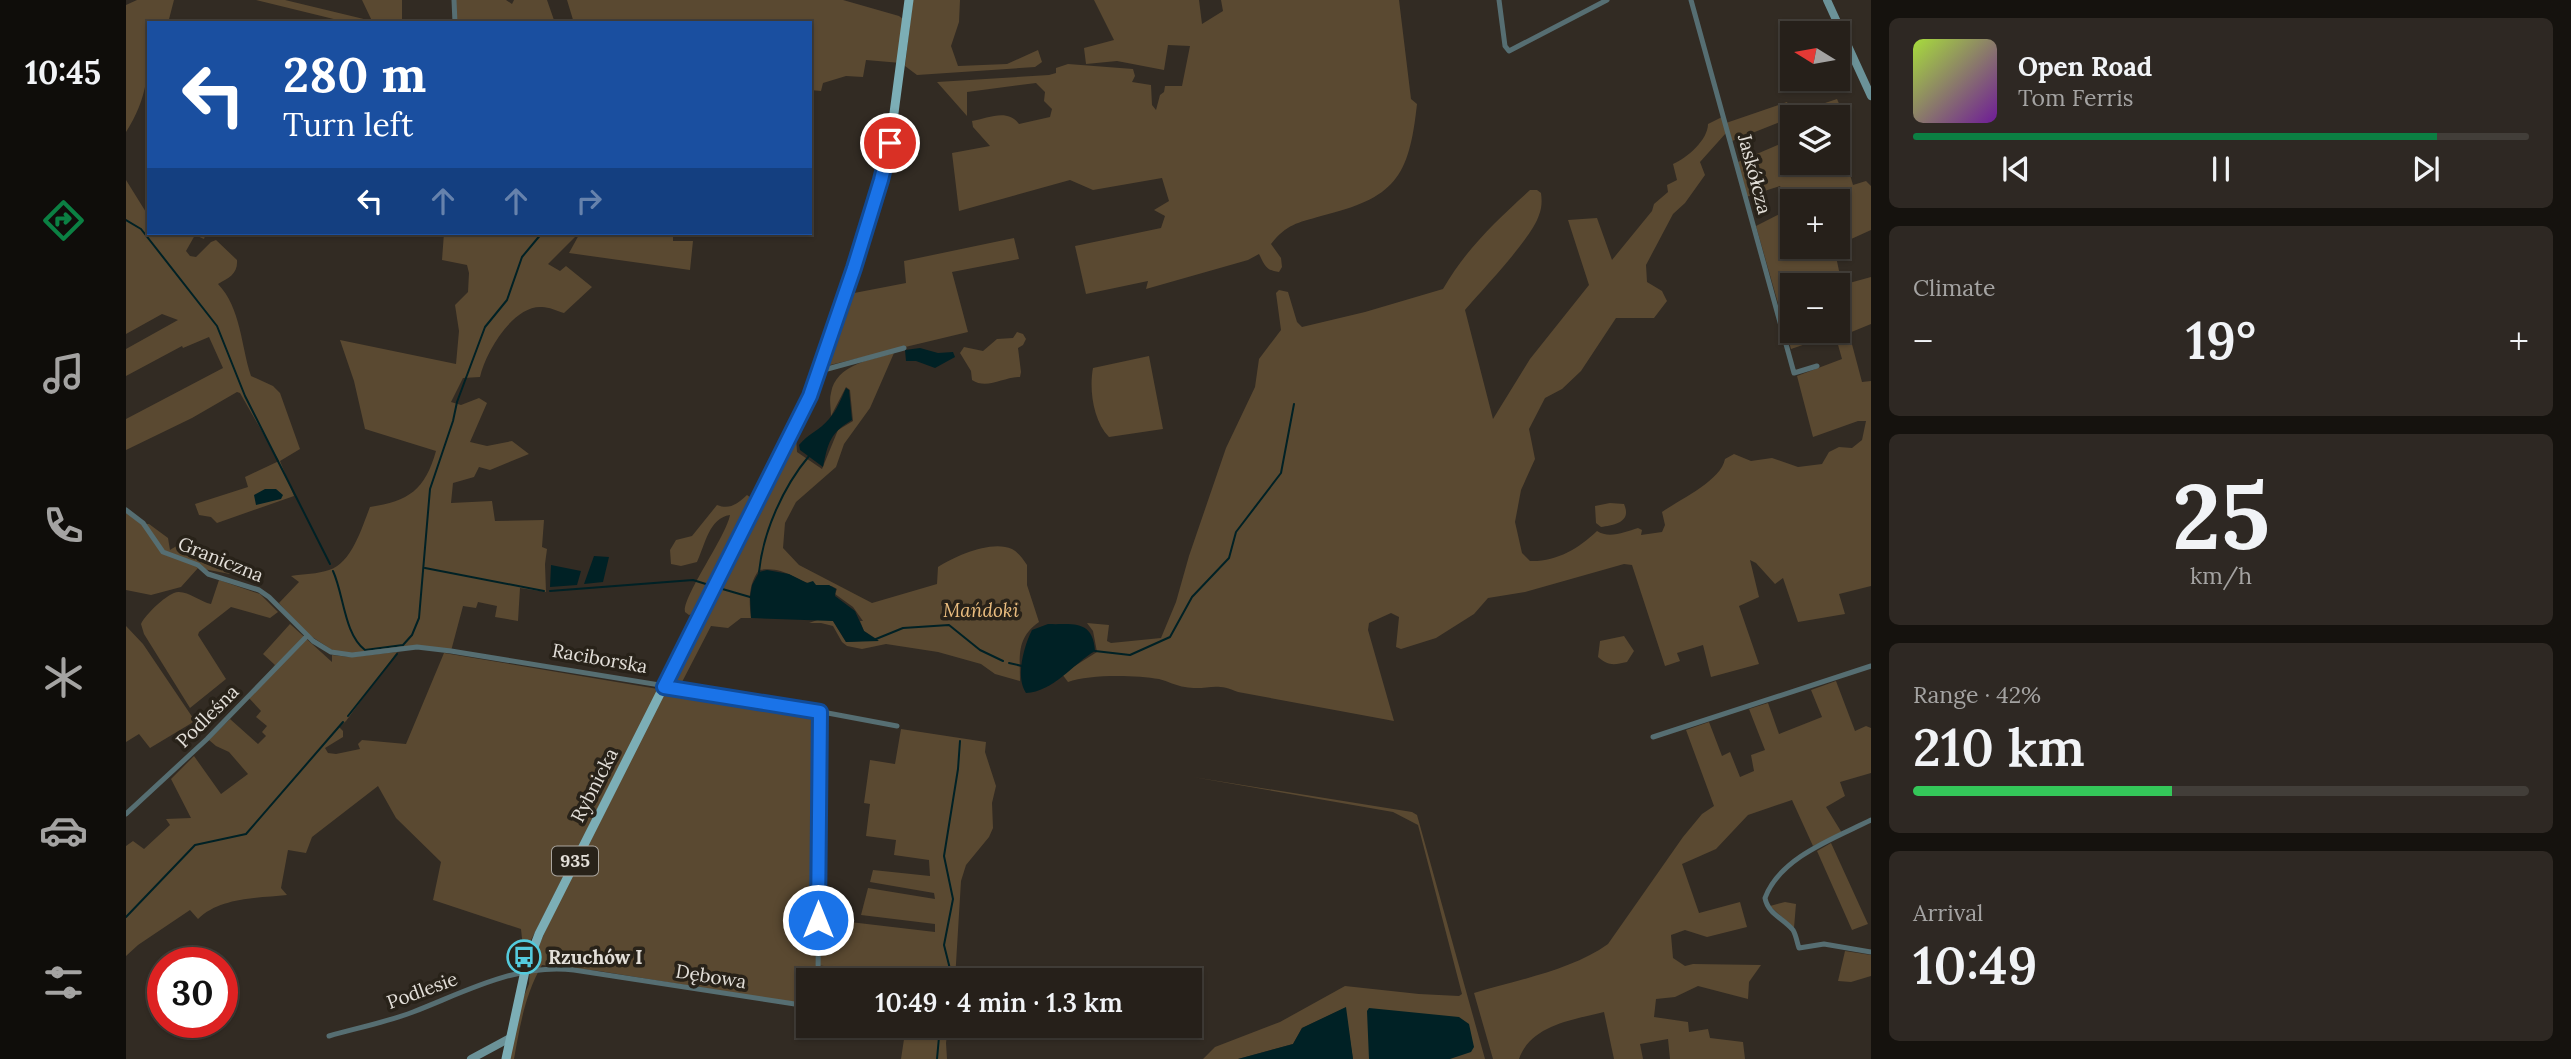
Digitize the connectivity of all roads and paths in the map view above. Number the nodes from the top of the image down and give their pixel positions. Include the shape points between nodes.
1 (454, 0) edge
2 (909, 0) edge
3 (1499, 0) edge
4 (1606, 0) edge
5 (1691, 0) edge
6 (1827, 0) edge
7 (455, 21) edge
8 (1871, 96) edge
9 (904, 348) dead end
10 (1816, 366) dead end
11 (818, 372) junction
12 (126, 510) edge
13 (307, 636) junction
14 (1871, 666) edge
15 (664, 687) junction
16 (820, 712) junction
17 (897, 726) dead end
18 (1653, 737) dead end
19 (126, 814) edge
20 (1871, 820) edge
21 (1871, 952) edge
22 (818, 968) edge
23 (525, 971) junction
24 (796, 1004) edge
25 (330, 1036) dead end
26 (510, 1038) junction
27 (474, 1058) edge
28 (486, 1059) edge
29 (506, 1059) edge

1 - 7 street
2 - 11 main road, Raciborska / 935 via 881,180
3 - 4 street via 1509,51
5 - 10 street, Jaskółcza via 1794,373
6 - 8 street
9 - 11 street
11 - 15 main road, Raciborska / 935
12 - 13 street, Graniczna via 143,523 163,552 198,565 208,574 259,590
13 - 15 street, Raciborska via 340,655 417,647
13 - 19 street, Podleśna via 189,757
14 - 18 street
15 - 16 street
15 - 23 main road, Rybnicka / 935
16 - 17 street
16 - 22 street
20 - 21 street via 1801,857 1766,894 1767,906 1794,931 1799,948 1825,944
23 - 24 street, Dębowa via 558,968
23 - 25 street, Podlesie via 412,1013
23 - 26 main road, Rybnicka / 935
26 - 27 street
26 - 29 main road, Rybnicka / 935
27 - 28 street

